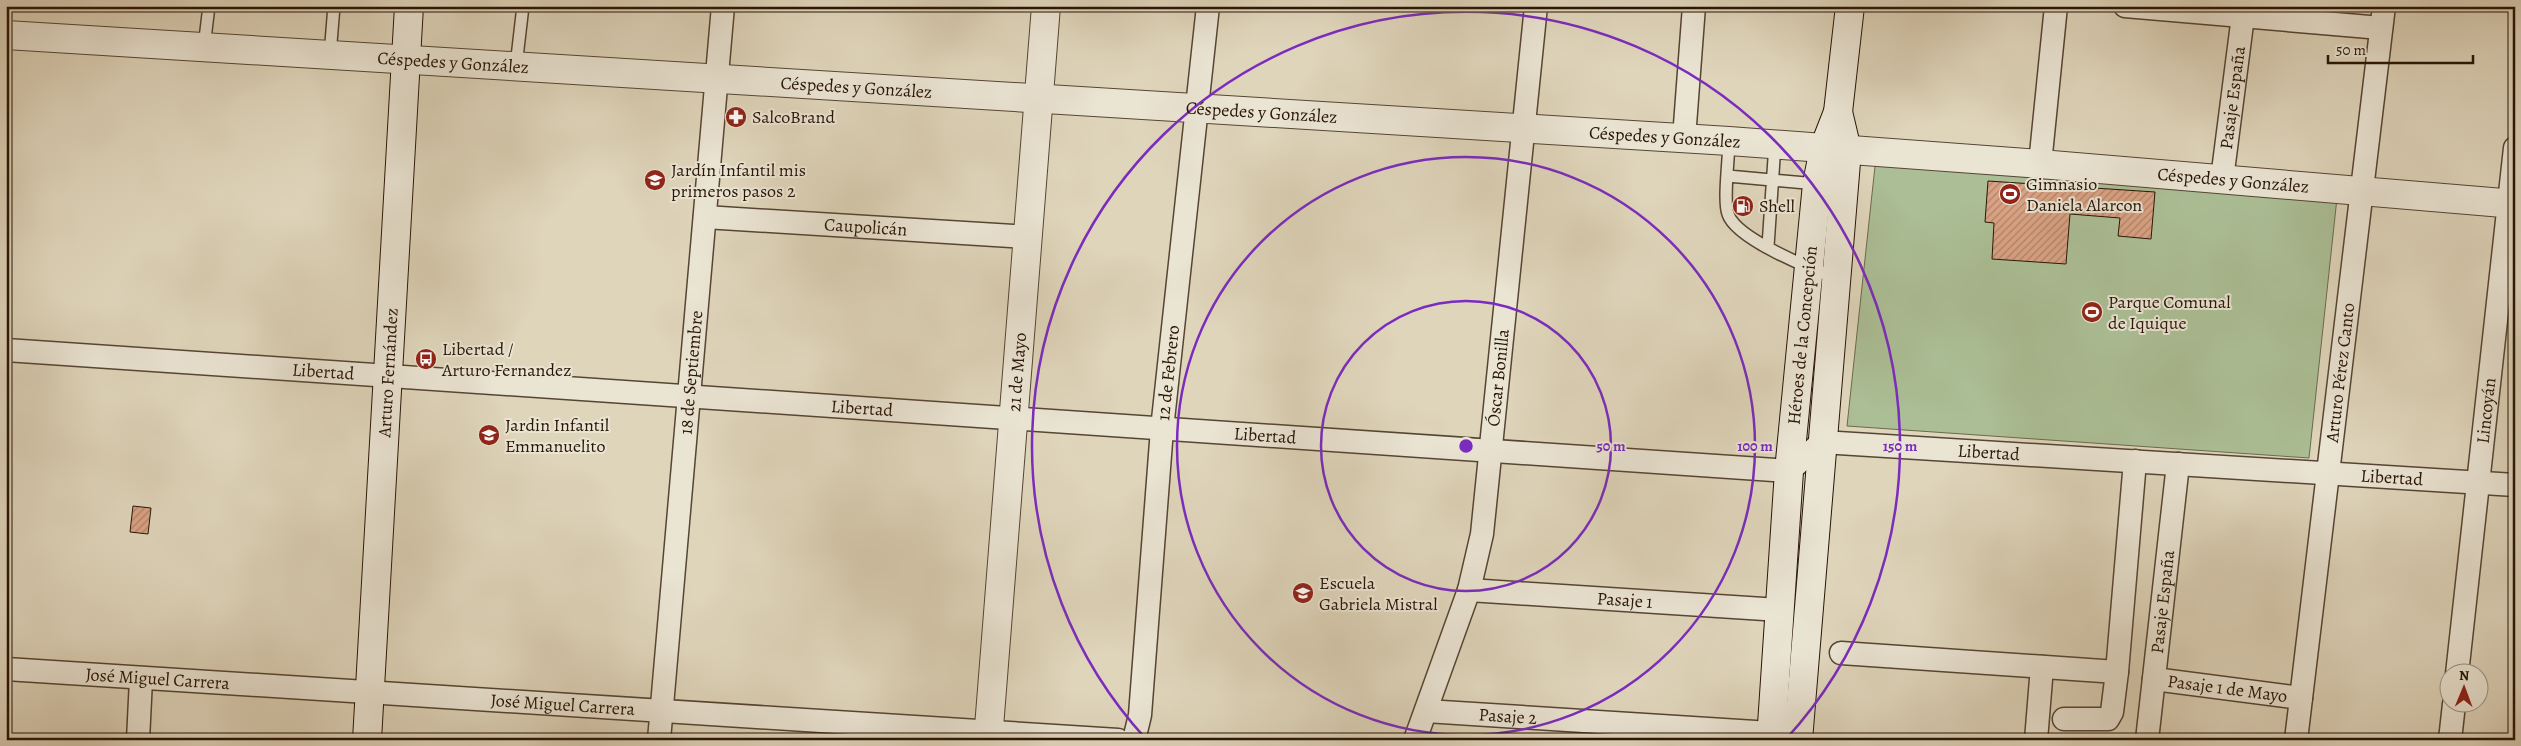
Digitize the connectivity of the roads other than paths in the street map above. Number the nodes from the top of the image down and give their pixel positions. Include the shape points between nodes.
1 (209, 6) edge
2 (334, 6) edge
3 (408, 6) edge
4 (523, 6) edge
5 (723, 6) edge
6 (1046, 6) edge
7 (1208, 6) edge
8 (1536, 6) edge
9 (1694, 6) edge
10 (1850, 6) edge
11 (2056, 6) edge
12 (2125, 6) edge
13 (2243, 16) junction
14 (2382, 17) edge
15 (6, 35) edge
16 (204, 47) junction
17 (330, 55) junction
18 (406, 60) junction
19 (516, 66) junction
20 (717, 79) junction
21 (1039, 98) junction
22 (1197, 109) junction
23 (1524, 128) junction
24 (1684, 138) junction
25 (1729, 140) junction
26 (1775, 144) junction
27 (2515, 148) edge
28 (1835, 149) junction
29 (2040, 164) junction
30 (1728, 176) junction
31 (2222, 179) junction
32 (1774, 180) junction
33 (1817, 184) junction
34 (2362, 191) junction
35 (2512, 203) edge
36 (704, 217) junction
37 (1028, 237) junction
38 (1768, 246) junction
39 (1809, 268) junction
40 (1836, 278) junction
41 (6, 350) edge
42 (387, 376) junction
43 (689, 396) junction
44 (1013, 418) junction
45 (1162, 429) junction
46 (1822, 442) junction
47 (1490, 451) junction
48 (2135, 461) junction
49 (2178, 464) junction
50 (1789, 471) junction
51 (2328, 473) junction
52 (2478, 483) junction
53 (2515, 485) edge
54 (1469, 590) junction
55 (1780, 610) junction
56 (1841, 653) dead end
57 (2458, 664) edge
58 (2042, 667) junction
59 (6, 669) edge
60 (2117, 672) junction
61 (141, 679) junction
62 (2154, 680) junction
63 (370, 692) junction
64 (2301, 698) junction
65 (662, 710) junction
66 (1426, 711) junction
67 (2453, 714) edge
68 (2064, 719) dead end
69 (988, 736) edge
70 (1771, 737) edge
71 (138, 740) edge
72 (367, 740) edge
73 (659, 740) edge
74 (1118, 740) edge
75 (1134, 740) edge
76 (1415, 740) edge
77 (1798, 740) edge
78 (2036, 740) edge
79 (2147, 740) edge
80 (2296, 740) edge
81 (2450, 740) edge

1 - 16 lane
2 - 17 lane
3 - 18 street, Arturo Fernández
4 - 19 lane
5 - 20 street, 18 de Septiembre
6 - 21 street, 21 de Mayo
7 - 22 street, 12 de Febrero
8 - 23 street, Óscar Bonilla
9 - 24 street
10 - 28 street, Héroes de la Concepción
11 - 29 street
12 - 13 street
13 - 14 street
13 - 31 street, Pasaje España
14 - 34 street, Arturo Pérez Canto
15 - 16 street, Céspedes y González
16 - 17 street, Céspedes y González
17 - 18 street, Céspedes y González
18 - 19 street, Céspedes y González
18 - 42 street, Arturo Fernández
19 - 20 street, Céspedes y González
20 - 21 street, Céspedes y González
20 - 36 street, 18 de Septiembre
21 - 22 street, Céspedes y González
21 - 37 street, 21 de Mayo
22 - 23 street, Céspedes y González
22 - 45 street, 12 de Febrero
23 - 24 street, Céspedes y González
23 - 47 street, Óscar Bonilla
24 - 25 street, Céspedes y González
25 - 26 street, Céspedes y González
25 - 30 lane
26 - 28 street, Céspedes y González
26 - 32 lane
27 - 35 street, Lincoyán
28 - 29 street, Céspedes y González
28 - 33 street, Héroes de la Concepción
28 - 40 street, Héroes de la Concepción
29 - 31 street, Céspedes y González
30 - 32 lane
30 - 38 lane via 1727,212 1730,218 1740,231
31 - 34 street, Céspedes y González
32 - 33 lane
32 - 38 lane
33 - 39 street, Héroes de la Concepción
34 - 35 street, Céspedes y González
34 - 51 street, Arturo Pérez Canto
35 - 52 street, Lincoyán
36 - 37 street, Caupolicán
36 - 43 street, 18 de Septiembre
37 - 44 street, 21 de Mayo
38 - 39 lane
39 - 40 lane
39 - 50 street, Héroes de la Concepción
40 - 46 street, Héroes de la Concepción
41 - 42 street, Libertad
42 - 43 street, Libertad
42 - 63 street, Arturo Fernández
43 - 44 street, Libertad
43 - 65 street, 18 de Septiembre
44 - 45 street, Libertad
44 - 69 street, 21 de Mayo
45 - 47 street, Libertad
45 - 75 street, 12 de Febrero via 1140,715
46 - 48 street, Libertad
46 - 50 street
46 - 77 street, Héroes de la Concepción
47 - 50 street, Libertad
47 - 54 street, Óscar Bonilla via 1482,534
48 - 49 street, Libertad
48 - 60 street
49 - 51 street, Libertad
49 - 62 street, Pasaje España
50 - 55 street, Héroes de la Concepción
51 - 52 street, Libertad
51 - 64 street, Arturo Pérez Canto
52 - 53 street, Libertad
52 - 57 street, Lincoyán
54 - 55 street, Pasaje 1
54 - 66 street, Óscar Bonilla
55 - 70 street, Héroes de la Concepción
56 - 58 street
58 - 60 street
58 - 78 street
59 - 61 street, José Miguel Carrera
60 - 68 street via 2112,712 2108,719
61 - 63 street, José Miguel Carrera
61 - 71 street
62 - 64 street, Pasaje 1 de Mayo
62 - 79 street, Pasaje España
63 - 65 street, José Miguel Carrera
63 - 72 street, Arturo Fernández
64 - 80 street, Arturo Pérez Canto
65 - 69 street, José Miguel Carrera
65 - 73 street, 18 de Septiembre
66 - 70 street, Pasaje 2
66 - 76 street, Óscar Bonilla
67 - 81 street
69 - 74 street, José Miguel Carrera

